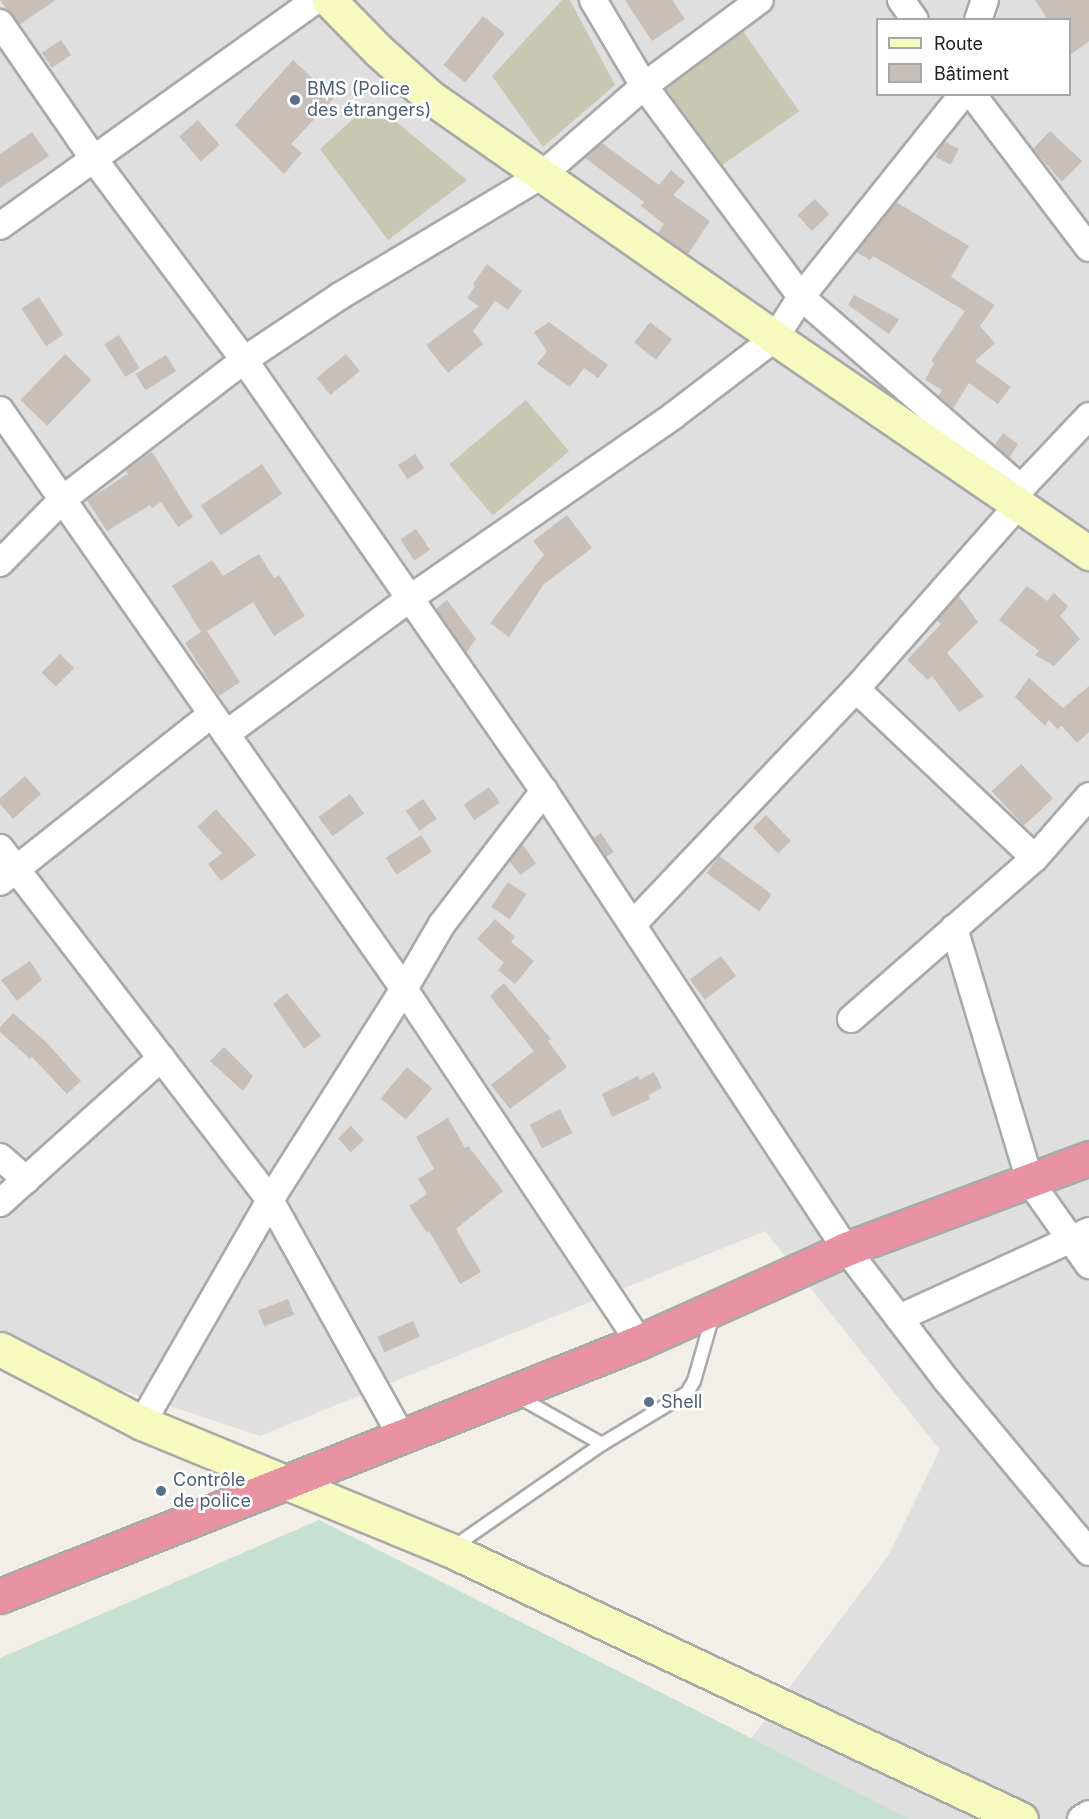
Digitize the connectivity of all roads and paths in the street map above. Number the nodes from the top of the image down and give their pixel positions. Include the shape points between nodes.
1 (316, 0) edge
2 (329, 0) edge
3 (593, 0) edge
4 (760, 0) edge
5 (901, 0) edge
6 (985, 0) edge
7 (914, 18) edge
8 (979, 18) edge
9 (0, 23) edge
10 (644, 86) junction
11 (961, 96) edge
12 (974, 96) edge
13 (93, 158) junction
14 (542, 176) junction
15 (0, 226) edge
16 (1089, 248) edge
17 (801, 297) junction
18 (775, 338) junction
19 (244, 360) junction
20 (0, 410) edge
21 (1089, 416) edge
22 (1019, 496) junction
23 (63, 500) junction
24 (1089, 553) edge
25 (0, 563) edge
26 (409, 599) junction
27 (856, 689) junction
28 (219, 724) junction
29 (544, 791) junction
30 (1089, 796) edge
31 (0, 848) edge
32 (1035, 858) junction
33 (8, 875) edge
34 (633, 924) junction
35 (954, 928) junction
36 (404, 989) junction
37 (850, 1019) dead end
38 (161, 1058) junction
39 (0, 1157) edge
40 (1089, 1158) edge
41 (26, 1179) junction
42 (1030, 1182) junction
43 (270, 1200) junction
44 (0, 1203) edge
45 (1080, 1234) edge
46 (846, 1249) junction
47 (1089, 1264) edge
48 (714, 1308) junction
49 (899, 1318) junction
50 (639, 1342) junction
51 (0, 1349) edge
52 (512, 1393) junction
53 (142, 1423) junction
54 (402, 1437) junction
55 (602, 1444) junction
56 (287, 1483) junction
57 (450, 1550) junction
58 (1089, 1551) edge
59 (0, 1596) edge
60 (1089, 1814) edge
61 (1020, 1819) edge
62 (1082, 1819) edge

1 - 13 street
2 - 14 street via 430,97
3 - 10 street
4 - 10 street
5 - 7 street
6 - 8 street
9 - 13 street
10 - 14 street
10 - 17 street
11 - 17 street
12 - 16 street
13 - 15 street
13 - 19 street
14 - 18 street
14 - 19 street via 340,296
17 - 18 street
17 - 22 street
18 - 22 street
18 - 26 street via 673,416
19 - 23 street
19 - 26 street
20 - 23 street
21 - 22 street
22 - 24 street
22 - 27 street
23 - 25 street
23 - 28 street
26 - 28 street
26 - 29 street
27 - 32 street
27 - 34 street
28 - 33 street
28 - 36 street
29 - 34 street
29 - 36 street via 442,924
30 - 32 street
31 - 33 street
32 - 35 street
33 - 38 street
34 - 46 street
35 - 37 street
35 - 42 street
36 - 43 street
36 - 50 street
38 - 41 street
38 - 43 street
39 - 41 street
40 - 42 highway
41 - 44 street
42 - 45 street
42 - 46 highway
43 - 53 street
43 - 54 street
45 - 47 street
45 - 49 street
46 - 48 highway
46 - 49 street
48 - 50 highway
48 - 55 lane via 694,1381 687,1393
49 - 58 street
50 - 52 highway
51 - 53 street
52 - 54 highway
52 - 55 lane
53 - 56 street
54 - 56 highway
55 - 57 lane
56 - 57 street
56 - 59 highway
57 - 61 street
60 - 62 street

